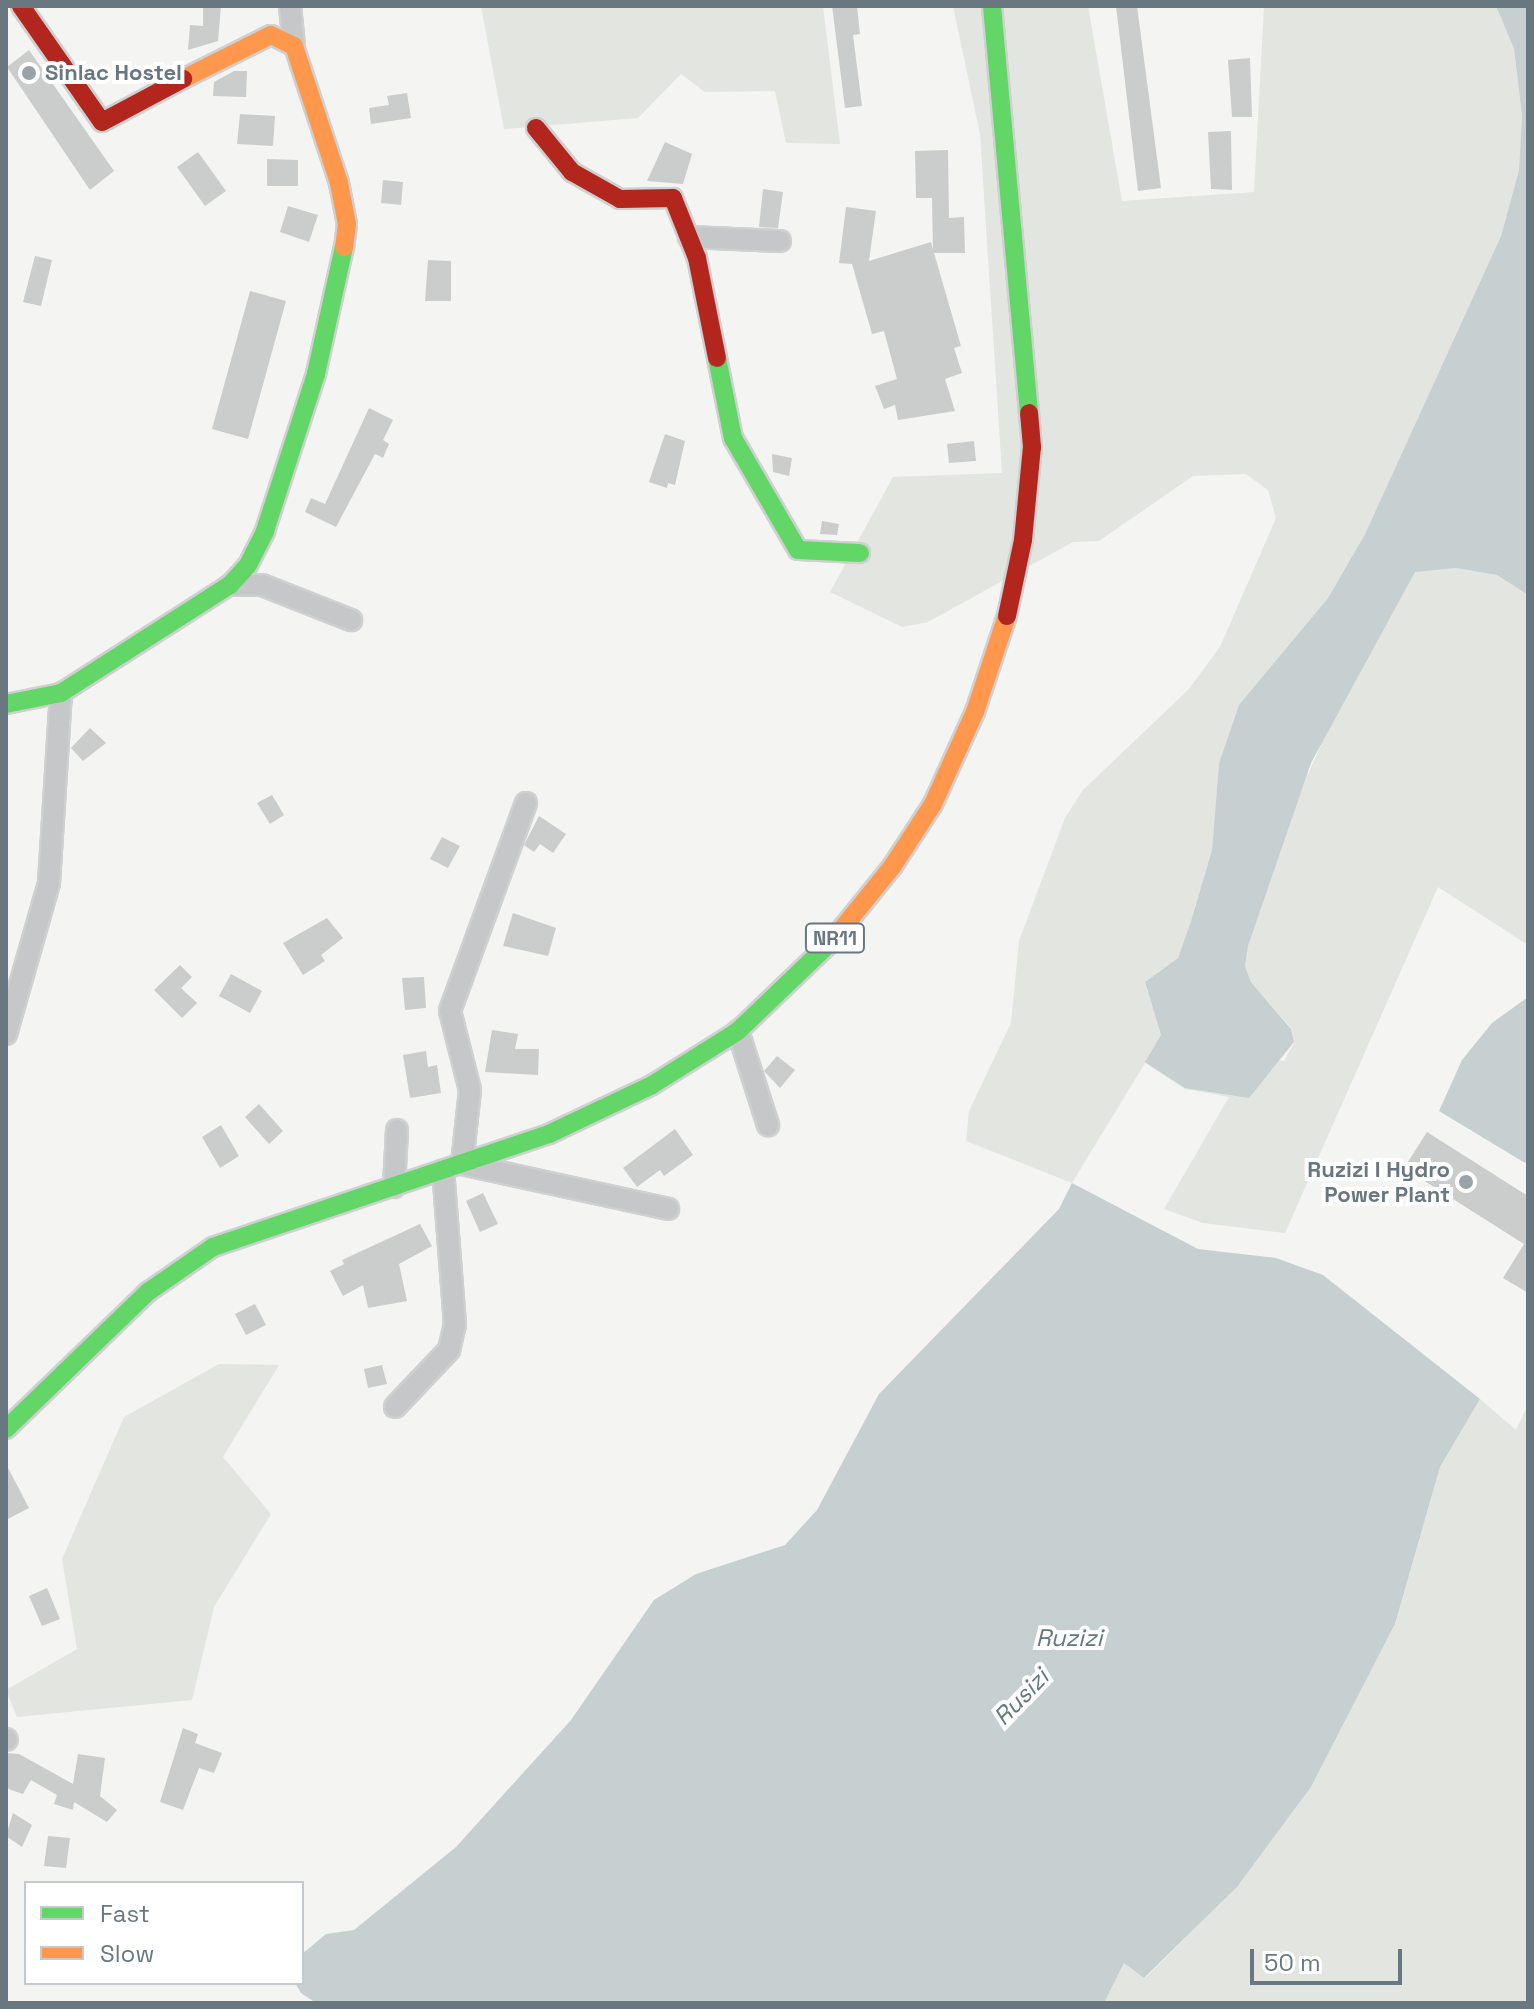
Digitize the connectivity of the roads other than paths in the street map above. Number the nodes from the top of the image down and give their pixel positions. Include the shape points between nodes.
1 (21, 6) edge
2 (290, 6) edge
3 (992, 6) edge
4 (294, 46) junction
5 (536, 128) dead end
6 (689, 237) junction
7 (780, 241) dead end
8 (860, 553) dead end
9 (230, 585) junction
10 (351, 620) dead end
11 (61, 693) junction
12 (6, 704) edge
13 (526, 803) dead end
14 (738, 1031) junction
15 (6, 1034) edge
16 (768, 1125) dead end
17 (397, 1130) dead end
18 (452, 1167) junction
19 (394, 1187) junction
20 (668, 1209) dead end
21 (395, 1407) dead end
22 (6, 1429) edge

1 - 4 main road via 102,122 250,43 271,35
2 - 4 street
3 - 14 main road, NR11 via 1032,447 1023,540 1003,637 933,804 892,867 829,946
4 - 9 main road via 339,183 347,224 339,284 316,374 265,531
5 - 6 main road via 572,172 620,199 673,198
6 - 7 street
6 - 8 main road via 733,438 798,550
9 - 10 street via 262,585
9 - 11 main road
11 - 12 main road
11 - 15 street via 49,883
13 - 18 street via 450,1011 470,1090
14 - 16 street
14 - 18 main road, NR11 via 639,1091 549,1134
17 - 19 street
18 - 19 main road, NR11
18 - 20 street
18 - 21 street via 455,1325 449,1350
19 - 22 main road, NR11 via 236,1236 201,1255 148,1292

